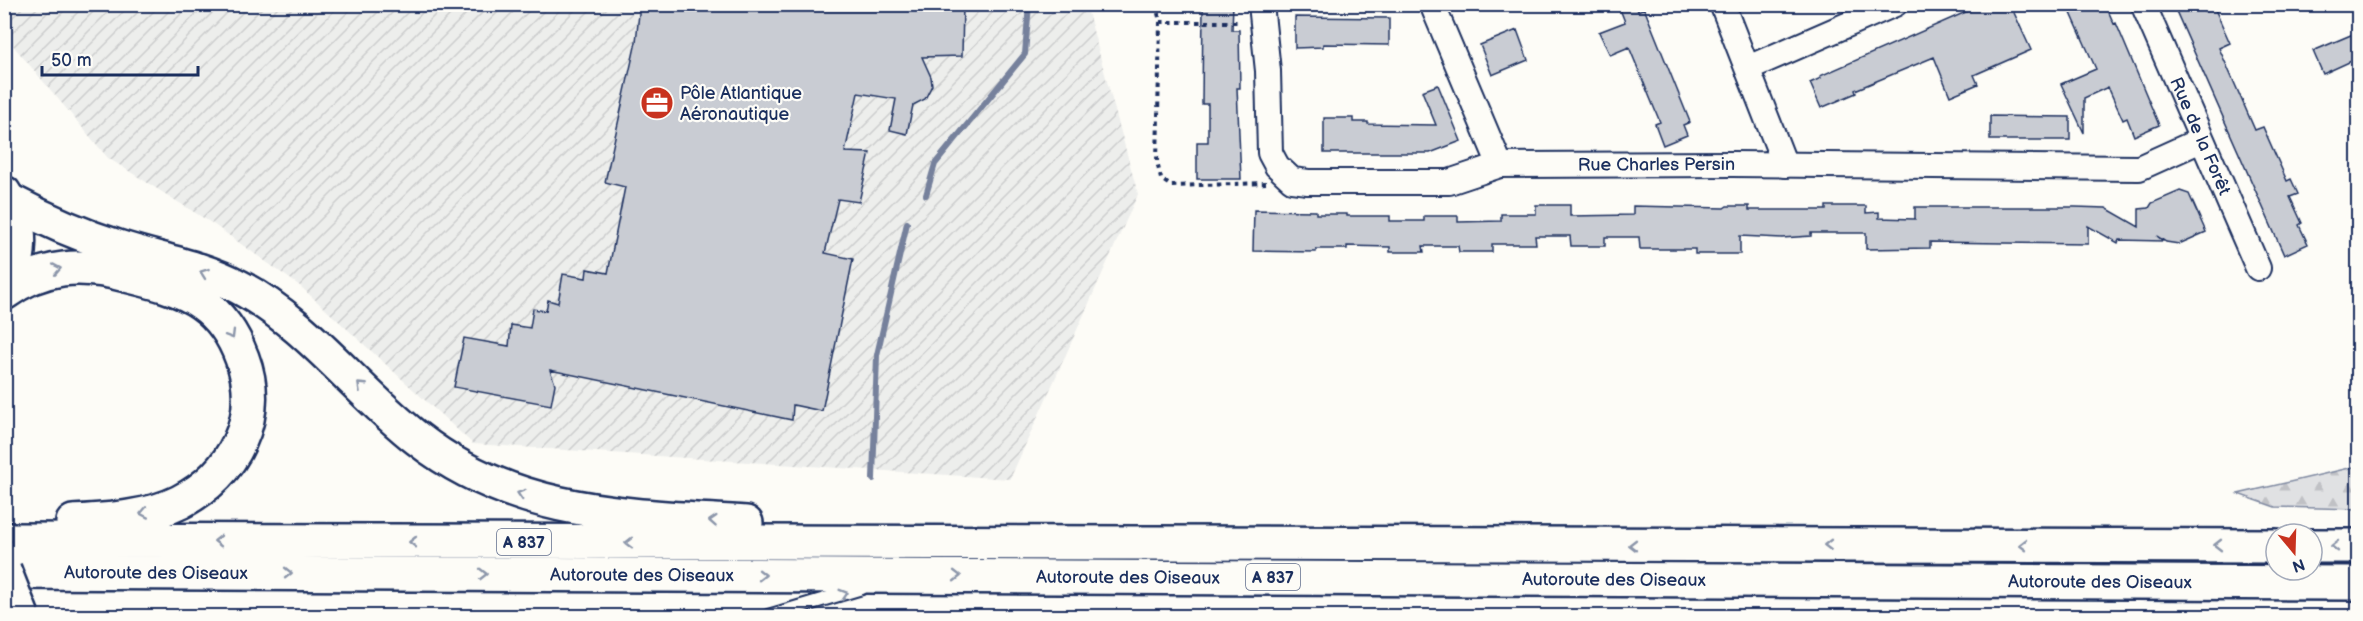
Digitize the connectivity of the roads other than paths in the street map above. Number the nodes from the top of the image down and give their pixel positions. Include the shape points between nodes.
1 (1432, 4) edge
2 (1722, 4) edge
3 (1895, 4) edge
4 (2143, 4) edge
5 (1262, 13) edge
6 (1748, 68) junction
7 (2201, 140) junction
8 (1500, 165) junction
9 (1785, 165) junction
10 (7, 197) edge
11 (2258, 268) dead end
12 (4, 292) edge
13 (4, 526) edge
14 (4, 540) edge
15 (1044, 544) junction
16 (2264, 546) edge
17 (2324, 546) edge
18 (2358, 546) edge
19 (4, 571) edge
20 (187, 573) junction
21 (905, 575) junction
22 (2358, 583) edge
23 (4, 585) edge
24 (22, 616) edge
25 (768, 616) edge

1 - 8 street
2 - 6 street
3 - 6 street
4 - 7 street, Rue de la Forêt
5 - 8 street, Rue Charles Persin via 1270,153 1292,180 1449,182
6 - 9 street
7 - 9 street, Rue Charles Persin via 2139,168
7 - 11 street, Rue de la Forêt
8 - 9 street, Rue Charles Persin
10 - 12 main road via 18,227 19,248
15 -> 10 main road via 592,511 512,491 450,461 418,439 268,304 237,286 41,218
12 -> 13 main road via 35,274 69,267 121,273 181,292 201,302 227,327 244,364 250,403 242,440 224,468 212,482 180,502 142,514 101,520
15 -> 14 main road, Autoroute des Oiseaux / A 837
16 -> 15 main road, Autoroute des Oiseaux / A 837
18 -> 17 main road
19 - 20 main road, Autoroute des Oiseaux / A 837
19 - 24 main road, bridge
20 -> 21 main road, Autoroute des Oiseaux / A 837
20 - 23 main road
21 -> 22 main road, Autoroute des Oiseaux / A 837
25 -> 21 lane

